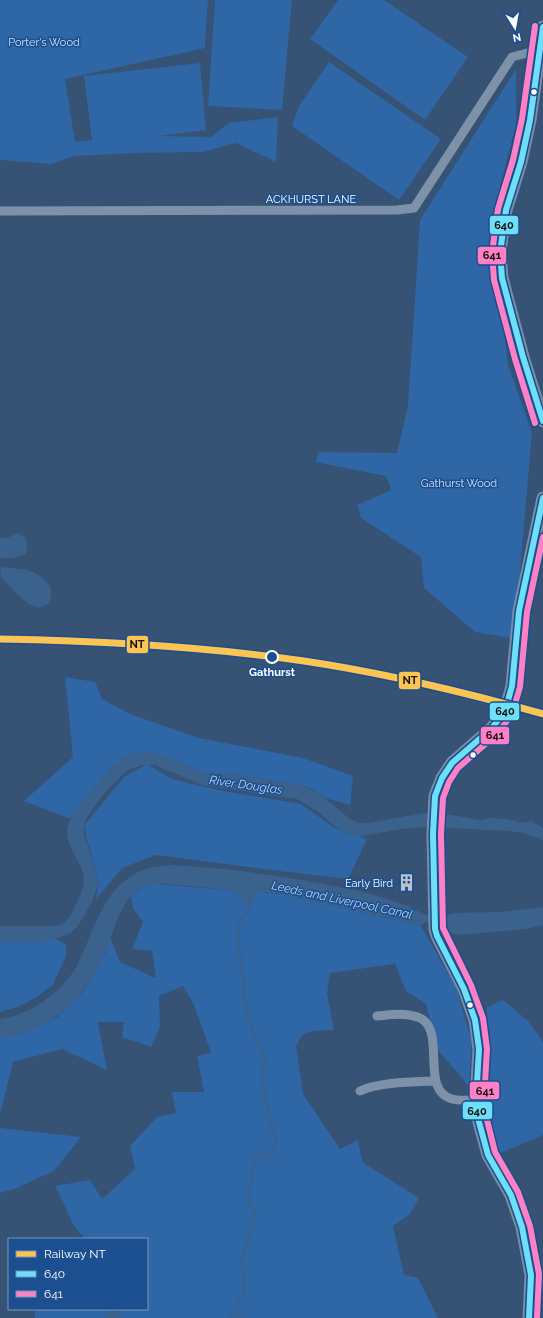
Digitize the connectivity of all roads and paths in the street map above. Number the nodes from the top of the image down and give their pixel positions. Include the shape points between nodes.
1 (543, 27) edge
2 (539, 50) junction
3 (0, 212) edge
4 (543, 421) edge
5 (543, 498) edge
6 (377, 1016) dead end
7 (436, 1081) junction
8 (360, 1091) dead end
9 (476, 1100) junction
10 (529, 1318) edge

1 - 2 main road
2 - 3 street, ACKHURST LANE via 512,57 414,208
2 - 4 main road via 530,120 504,221 500,265 523,357
5 - 9 main road via 519,611 512,686 505,711 492,728 446,770 438,787 434,808 437,936 464,989 475,1020 478,1049
6 - 7 street via 409,1015 421,1018 427,1024 431,1032
7 - 8 street via 381,1085
7 - 9 street via 441,1093 452,1099
9 - 10 main road via 481,1133 488,1156 511,1195 522,1227 532,1275

